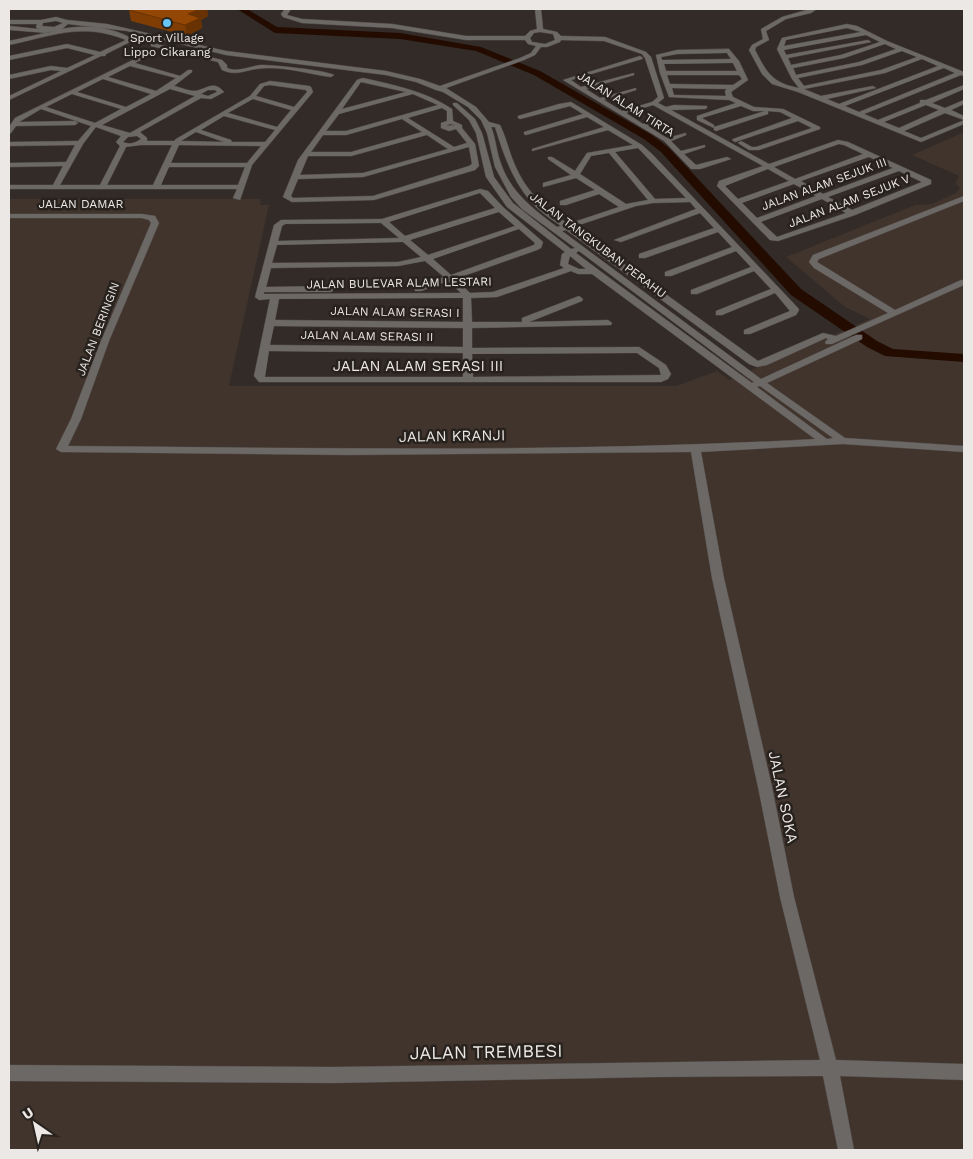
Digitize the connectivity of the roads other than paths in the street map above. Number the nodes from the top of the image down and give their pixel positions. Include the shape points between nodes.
1 (288, 9) edge
2 (538, 9) edge
3 (544, 9) edge
4 (814, 9) edge
5 (64, 20) junction
6 (40, 24) junction
7 (9, 25) edge
8 (543, 30) junction
9 (52, 32) junction
10 (810, 33) junction
11 (867, 33) junction
12 (527, 38) junction
13 (559, 38) junction
14 (824, 41) junction
15 (883, 41) junction
16 (9, 43) edge
17 (154, 46) dead end
18 (542, 46) junction
19 (780, 48) junction
20 (901, 49) junction
21 (101, 56) junction
22 (784, 57) junction
23 (922, 57) junction
24 (141, 58) dead end
25 (640, 58) dead end
26 (9, 59) edge
27 (736, 61) junction
28 (660, 62) junction
29 (131, 64) junction
30 (943, 66) junction
31 (505, 67) junction
32 (789, 67) junction
33 (70, 70) junction
34 (346, 70) junction
35 (190, 71) dead end
36 (229, 72) junction
37 (883, 72) junction
38 (663, 73) junction
39 (741, 73) junction
40 (632, 74) dead end
41 (962, 74) edge
42 (331, 75) dead end
43 (890, 75) dead end
44 (9, 77) edge
45 (472, 77) junction
46 (794, 77) junction
47 (103, 78) junction
48 (182, 78) junction
49 (479, 80) junction
50 (900, 80) junction
51 (376, 83) junction
52 (668, 86) junction
53 (964, 86) edge
54 (169, 87) junction
55 (733, 87) junction
56 (354, 88) junction
57 (888, 88) junction
58 (580, 89) junction
59 (634, 89) dead end
60 (801, 89) junction
61 (71, 92) junction
62 (413, 92) junction
63 (440, 92) junction
64 (450, 93) junction
65 (157, 94) junction
66 (906, 95) junction
67 (200, 96) junction
68 (9, 97) edge
69 (214, 97) junction
70 (252, 98) junction
71 (703, 98) junction
72 (730, 98) junction
73 (821, 98) junction
74 (222, 100) dead end
75 (599, 100) junction
76 (230, 102) dead end
77 (964, 102) edge
78 (654, 103) junction
79 (926, 103) junction
80 (740, 104) junction
81 (238, 105) junction
82 (442, 106) junction
83 (840, 106) junction
84 (41, 107) junction
85 (127, 109) junction
86 (294, 109) junction
87 (665, 109) junction
88 (707, 110) junction
89 (774, 110) junction
90 (945, 110) junction
91 (339, 112) junction
92 (622, 113) junction
93 (223, 114) junction
94 (589, 114) junction
95 (859, 114) junction
96 (403, 116) junction
97 (520, 117) dead end
98 (799, 118) junction
99 (472, 119) junction
100 (660, 120) dead end
101 (964, 120) edge
102 (879, 122) junction
103 (84, 123) junction
104 (14, 124) junction
105 (487, 124) junction
106 (94, 126) junction
107 (458, 126) junction
108 (643, 126) junction
109 (610, 127) junction
110 (278, 129) junction
111 (716, 129) junction
112 (194, 130) junction
113 (898, 131) junction
114 (9, 132) edge
115 (323, 133) junction
116 (427, 133) junction
117 (526, 133) dead end
118 (684, 134) dead end
119 (132, 135) junction
120 (666, 140) junction
121 (735, 140) junction
122 (80, 143) junction
123 (141, 143) junction
124 (9, 144) edge
125 (175, 144) junction
126 (238, 144) junction
127 (266, 144) junction
128 (472, 144) junction
129 (128, 145) junction
130 (640, 146) junction
131 (703, 146) dead end
132 (453, 149) junction
133 (534, 150) dead end
134 (610, 150) junction
135 (680, 153) junction
136 (308, 154) junction
137 (870, 154) junction
138 (495, 155) junction
139 (484, 156) junction
140 (550, 158) dead end
141 (727, 159) dead end
142 (68, 164) junction
143 (9, 165) edge
144 (166, 165) junction
145 (249, 165) junction
146 (768, 167) junction
147 (900, 168) junction
148 (575, 176) junction
149 (294, 177) junction
150 (504, 178) junction
151 (516, 178) junction
152 (794, 181) junction
153 (546, 186) dead end
154 (9, 187) edge
155 (55, 187) junction
156 (156, 187) junction
157 (102, 188) junction
158 (110, 188) junction
159 (241, 188) junction
160 (600, 191) junction
161 (822, 196) junction
162 (237, 198) dead end
163 (964, 198) edge
164 (691, 200) junction
165 (653, 201) junction
166 (737, 202) junction
167 (562, 203) dead end
168 (642, 204) junction
169 (625, 207) junction
170 (500, 209) junction
171 (701, 210) junction
172 (852, 213) junction
173 (9, 216) edge
174 (153, 219) joint
175 (383, 221) junction
176 (593, 221) junction
177 (756, 221) junction
178 (520, 227) junction
179 (719, 229) junction
180 (564, 231) junction
181 (407, 239) junction
182 (618, 240) dead end
183 (275, 244) junction
184 (737, 248) junction
185 (580, 249) junction
186 (570, 252) junction
187 (642, 256) dead end
188 (428, 258) junction
189 (267, 266) junction
190 (565, 268) junction
191 (605, 268) junction
192 (756, 268) junction
193 (594, 271) junction
194 (668, 274) dead end
195 (450, 277) junction
196 (964, 282) edge
197 (418, 289) junction
198 (775, 290) junction
199 (964, 290) edge
200 (466, 292) junction
201 (694, 292) dead end
202 (260, 294) junction
203 (275, 298) junction
204 (579, 299) dead end
205 (561, 306) junction
206 (719, 313) dead end
207 (894, 313) junction
208 (675, 319) junction
209 (692, 320) junction
210 (271, 323) junction
211 (519, 323) junction
212 (578, 323) junction
213 (608, 323) dead end
214 (467, 325) junction
215 (690, 330) junction
216 (865, 330) junction
217 (747, 332) dead end
218 (843, 339) junction
219 (266, 348) junction
220 (467, 350) junction
221 (752, 376) junction
222 (468, 379) junction
223 (660, 379) joint
224 (740, 381) junction
225 (761, 382) junction
226 (749, 387) junction
227 (843, 442) junction
228 (826, 443) junction
229 (964, 448) edge
230 (62, 449) joint
231 (695, 449) junction
232 (830, 1068) junction
233 (964, 1072) edge
234 (9, 1073) edge
235 (846, 1150) edge

1 - 12 street via 285,16 302,21 392,26 475,38
2 - 8 street
3 - 8 street
4 - 60 street via 784,18 767,28 762,32 765,42 752,50 766,78 781,86
5 - 6 street via 52,17
5 - 6 street via 47,29 40,28
5 - 36 street, JALAN TANGKUBAN PERAHU via 116,29 210,54
6 - 7 street
7 - 9 street
8 - 12 street via 532,32
8 - 13 street via 555,33
9 - 16 street
9 - 21 street via 92,30 132,40
10 - 11 street via 851,26
10 - 14 street
10 - 19 street via 785,38
11 - 14 street
11 - 15 street
12 - 18 street via 530,43
13 - 18 street via 556,43
13 - 78 street via 605,39 644,53 661,98
14 - 19 street
15 - 20 street
15 - 22 street
15 - 32 street via 842,57
17 - 36 street via 220,61
18 - 31 street via 524,60
19 - 22 street
20 - 23 street
20 - 46 street via 860,64
21 - 26 street via 69,47
21 - 33 street
22 - 32 street
23 - 30 street
23 - 37 street
24 - 29 street
25 - 58 street, JALAN ALAM TIRTA via 567,79
27 - 28 street
27 - 28 street via 729,51 664,54 658,56
27 - 39 street
28 - 38 street
29 - 47 street
29 - 48 street
30 - 41 street
30 - 50 street
31 - 45 street
31 - 49 street
32 - 46 street
33 - 44 street via 55,67
33 - 68 street
34 - 36 street, JALAN TANGKUBAN PERAHU via 259,60
34 - 63 street, JALAN TANGKUBAN PERAHU
34 - 63 street, JALAN TANGKUBAN PERAHU via 402,77 426,83
35 - 48 street
36 - 42 street via 260,67
36 - 67 street via 202,89
36 - 69 street via 221,92
37 - 43 street
37 - 60 street
38 - 39 street
38 - 52 street
39 - 55 street via 744,82
40 - 58 street
41 - 66 street
45 - 49 street
45 - 63 street
46 - 60 street
47 - 61 street
47 - 65 street
48 - 54 street
49 - 64 street
50 - 57 street
50 - 73 street
51 - 56 street
51 - 56 street via 361,81
51 - 62 street
52 - 55 street
52 - 71 street via 673,97
53 - 79 street
54 - 65 street
54 - 67 street
55 - 72 street via 728,91
56 - 91 street
57 - 66 street
57 - 83 street
58 - 75 street, JALAN ALAM TIRTA
59 - 75 street
60 - 73 street
61 - 84 street
61 - 85 street
62 - 82 street
62 - 91 street
63 - 64 street, JALAN TANGKUBAN PERAHU
63 - 99 street, JALAN TANGKUBAN PERAHU
64 - 105 street, JALAN TANGKUBAN PERAHU via 469,105
65 - 85 street
66 - 79 street
66 - 95 street
67 - 69 street
67 - 119 street
69 - 74 street
70 - 81 street
70 - 86 street
70 - 86 street via 264,84 309,88 310,92
71 - 72 street
71 - 88 street
72 - 80 street
73 - 83 street
75 - 92 street, JALAN ALAM TIRTA
76 - 81 street
77 - 90 street
78 - 87 street
78 - 92 street
79 - 90 street
79 - 102 street
80 - 88 street
80 - 89 street via 758,110
81 - 93 street
82 - 96 street
82 - 107 street via 450,110 450,122
83 - 95 street
84 - 103 street
84 - 104 street via 22,116
85 - 106 street
86 - 110 street
87 - 88 street
87 - 146 street
88 - 111 street via 698,118
89 - 98 street
89 - 111 street
90 - 101 street
90 - 113 street
91 - 115 street
92 - 108 street, JALAN ALAM TIRTA
93 - 110 street
93 - 112 street
94 - 97 street via 566,103
94 - 109 street
94 - 117 street
95 - 102 street
96 - 115 street via 346,133
96 - 116 street
98 - 121 street
98 - 121 street via 818,128 754,150
99 - 107 street
99 - 139 street, JALAN TANGKUBAN PERAHU
100 - 108 street
101 - 113 street via 921,140
102 - 113 street
103 - 104 street
103 - 106 street
104 - 114 street
105 - 138 street, JALAN TANGKUBAN PERAHU
105 - 151 street via 498,126
106 - 119 street
106 - 122 street
107 - 128 street
108 - 120 street, JALAN ALAM TIRTA
109 - 130 street
109 - 133 street
110 - 127 street
111 - 121 street
112 - 125 street
112 - 126 street
115 - 136 street
116 - 132 street
116 - 136 street via 351,154
118 - 120 street
119 - 123 street via 145,139
119 - 129 street via 120,140 121,144
120 - 135 street, JALAN ALAM TIRTA
122 - 124 street
122 - 142 street
123 - 125 street
123 - 129 street
125 - 126 street
125 - 144 street
126 - 127 street
127 - 145 street
128 - 132 street
128 - 149 street via 476,164 472,168 374,198 288,199
129 - 157 street
129 - 158 street
130 - 134 street
130 - 164 street
131 - 135 street
132 - 149 street via 363,175
134 - 148 street via 586,156
134 - 165 street
135 - 141 street, JALAN ALAM TIRTA via 697,168
136 - 149 street
137 - 146 street via 842,142
137 - 147 street
137 - 152 street
138 - 139 street
138 - 150 street, JALAN TANGKUBAN PERAHU
139 - 186 street, JALAN TANGKUBAN PERAHU via 490,177 510,205
140 - 148 street
142 - 143 street
142 - 155 street
144 - 145 street
144 - 156 street
145 - 159 street
146 - 152 street
146 - 166 street via 720,184
147 - 161 street, JALAN ALAM SEJUK III
147 - 172 street, JALAN ALAM SEJUK V via 928,182
148 - 153 street
148 - 160 street
150 - 151 street
150 - 180 street, JALAN TANGKUBAN PERAHU via 520,203
151 - 180 street
152 - 161 street
152 - 166 street
154 - 155 street
155 - 157 street
156 - 158 street
156 - 159 street
157 - 158 street
159 - 162 street
160 - 167 street
160 - 169 street
161 - 172 street
161 - 177 street, JALAN ALAM SEJUK III
163 - 207 street via 816,257 813,262 817,266
164 - 165 street
164 - 171 street
165 - 168 street
166 - 177 street
168 - 169 street
168 - 176 street via 640,208
169 - 176 street
170 - 175 street via 483,191
170 - 178 street
170 - 181 street
171 - 179 street
171 - 182 street
172 - 177 street, JALAN ALAM SEJUK V via 778,239
173 - 174 street, JALAN DAMAR via 128,215
174 - 230 street, JALAN BERINGIN via 154,224
175 - 181 street
175 - 183 street via 280,223
176 - 180 street
178 - 188 street
178 - 195 street via 539,242 538,246
179 - 184 street
179 - 187 street
180 - 185 street, JALAN TANGKUBAN PERAHU
180 - 209 street
181 - 183 street
181 - 188 street
183 - 189 street
184 - 192 street
184 - 194 street
185 - 186 street
185 - 191 street, JALAN TANGKUBAN PERAHU
186 - 190 street via 564,258
186 - 193 street, JALAN TANGKUBAN PERAHU
188 - 189 street via 398,264
188 - 195 street
189 - 202 street
190 - 193 street
190 - 200 street, JALAN BULEVAR ALAM LESTARI via 502,293
191 - 193 street
191 - 208 street, JALAN TANGKUBAN PERAHU
192 - 198 street
192 - 201 street
193 - 224 street, JALAN TANGKUBAN PERAHU
195 - 197 street
195 - 200 street
196 - 207 street
197 - 200 street, JALAN BULEVAR ALAM LESTARI
197 - 202 street, JALAN BULEVAR ALAM LESTARI
198 - 206 street
198 - 217 street via 795,310
199 - 216 street
200 - 203 street, JALAN BULEVAR ALAM LESTARI
200 - 214 street
202 - 203 street, JALAN BULEVAR ALAM LESTARI
203 - 210 street, JALAN ALAM SERASI III
204 - 205 street, JALAN ALAM SERASI I
205 - 211 street, JALAN ALAM SERASI I
205 - 212 street via 578,319
207 - 216 street
208 - 209 street
208 - 215 street, JALAN TANGKUBAN PERAHU
209 - 215 street
209 - 218 street via 756,364 826,335
210 - 214 street, JALAN ALAM SERASI I
210 - 219 street, JALAN ALAM SERASI III
211 - 212 street, JALAN ALAM SERASI I
211 - 214 street, JALAN ALAM SERASI I
212 - 213 street, JALAN ALAM SERASI I
214 - 220 street
215 - 221 street, JALAN TANGKUBAN PERAHU
216 - 218 street
218 - 221 street
218 - 225 street
219 - 220 street, JALAN ALAM SERASI II
219 - 222 street, JALAN ALAM SERASI III via 258,376 268,381
220 - 222 street
220 - 223 street, JALAN ALAM SERASI II via 639,350 665,370 665,377
221 - 224 street
221 - 225 street, JALAN TANGKUBAN PERAHU
222 - 223 street, JALAN ALAM SERASI III
224 - 226 street, JALAN TANGKUBAN PERAHU
225 - 226 street
225 - 227 street, JALAN TANGKUBAN PERAHU
226 - 228 street, JALAN TANGKUBAN PERAHU
227 - 228 street, JALAN KRANJI
227 - 229 street, JALAN KRANJI
228 - 231 street, JALAN KRANJI
230 - 231 street, JALAN KRANJI via 349,452
231 - 232 street, JALAN SOKA via 718,578 787,897
232 - 233 street, JALAN TREMBESI
232 - 234 street, JALAN TREMBESI via 333,1075
232 - 235 street, JALAN SOKA

